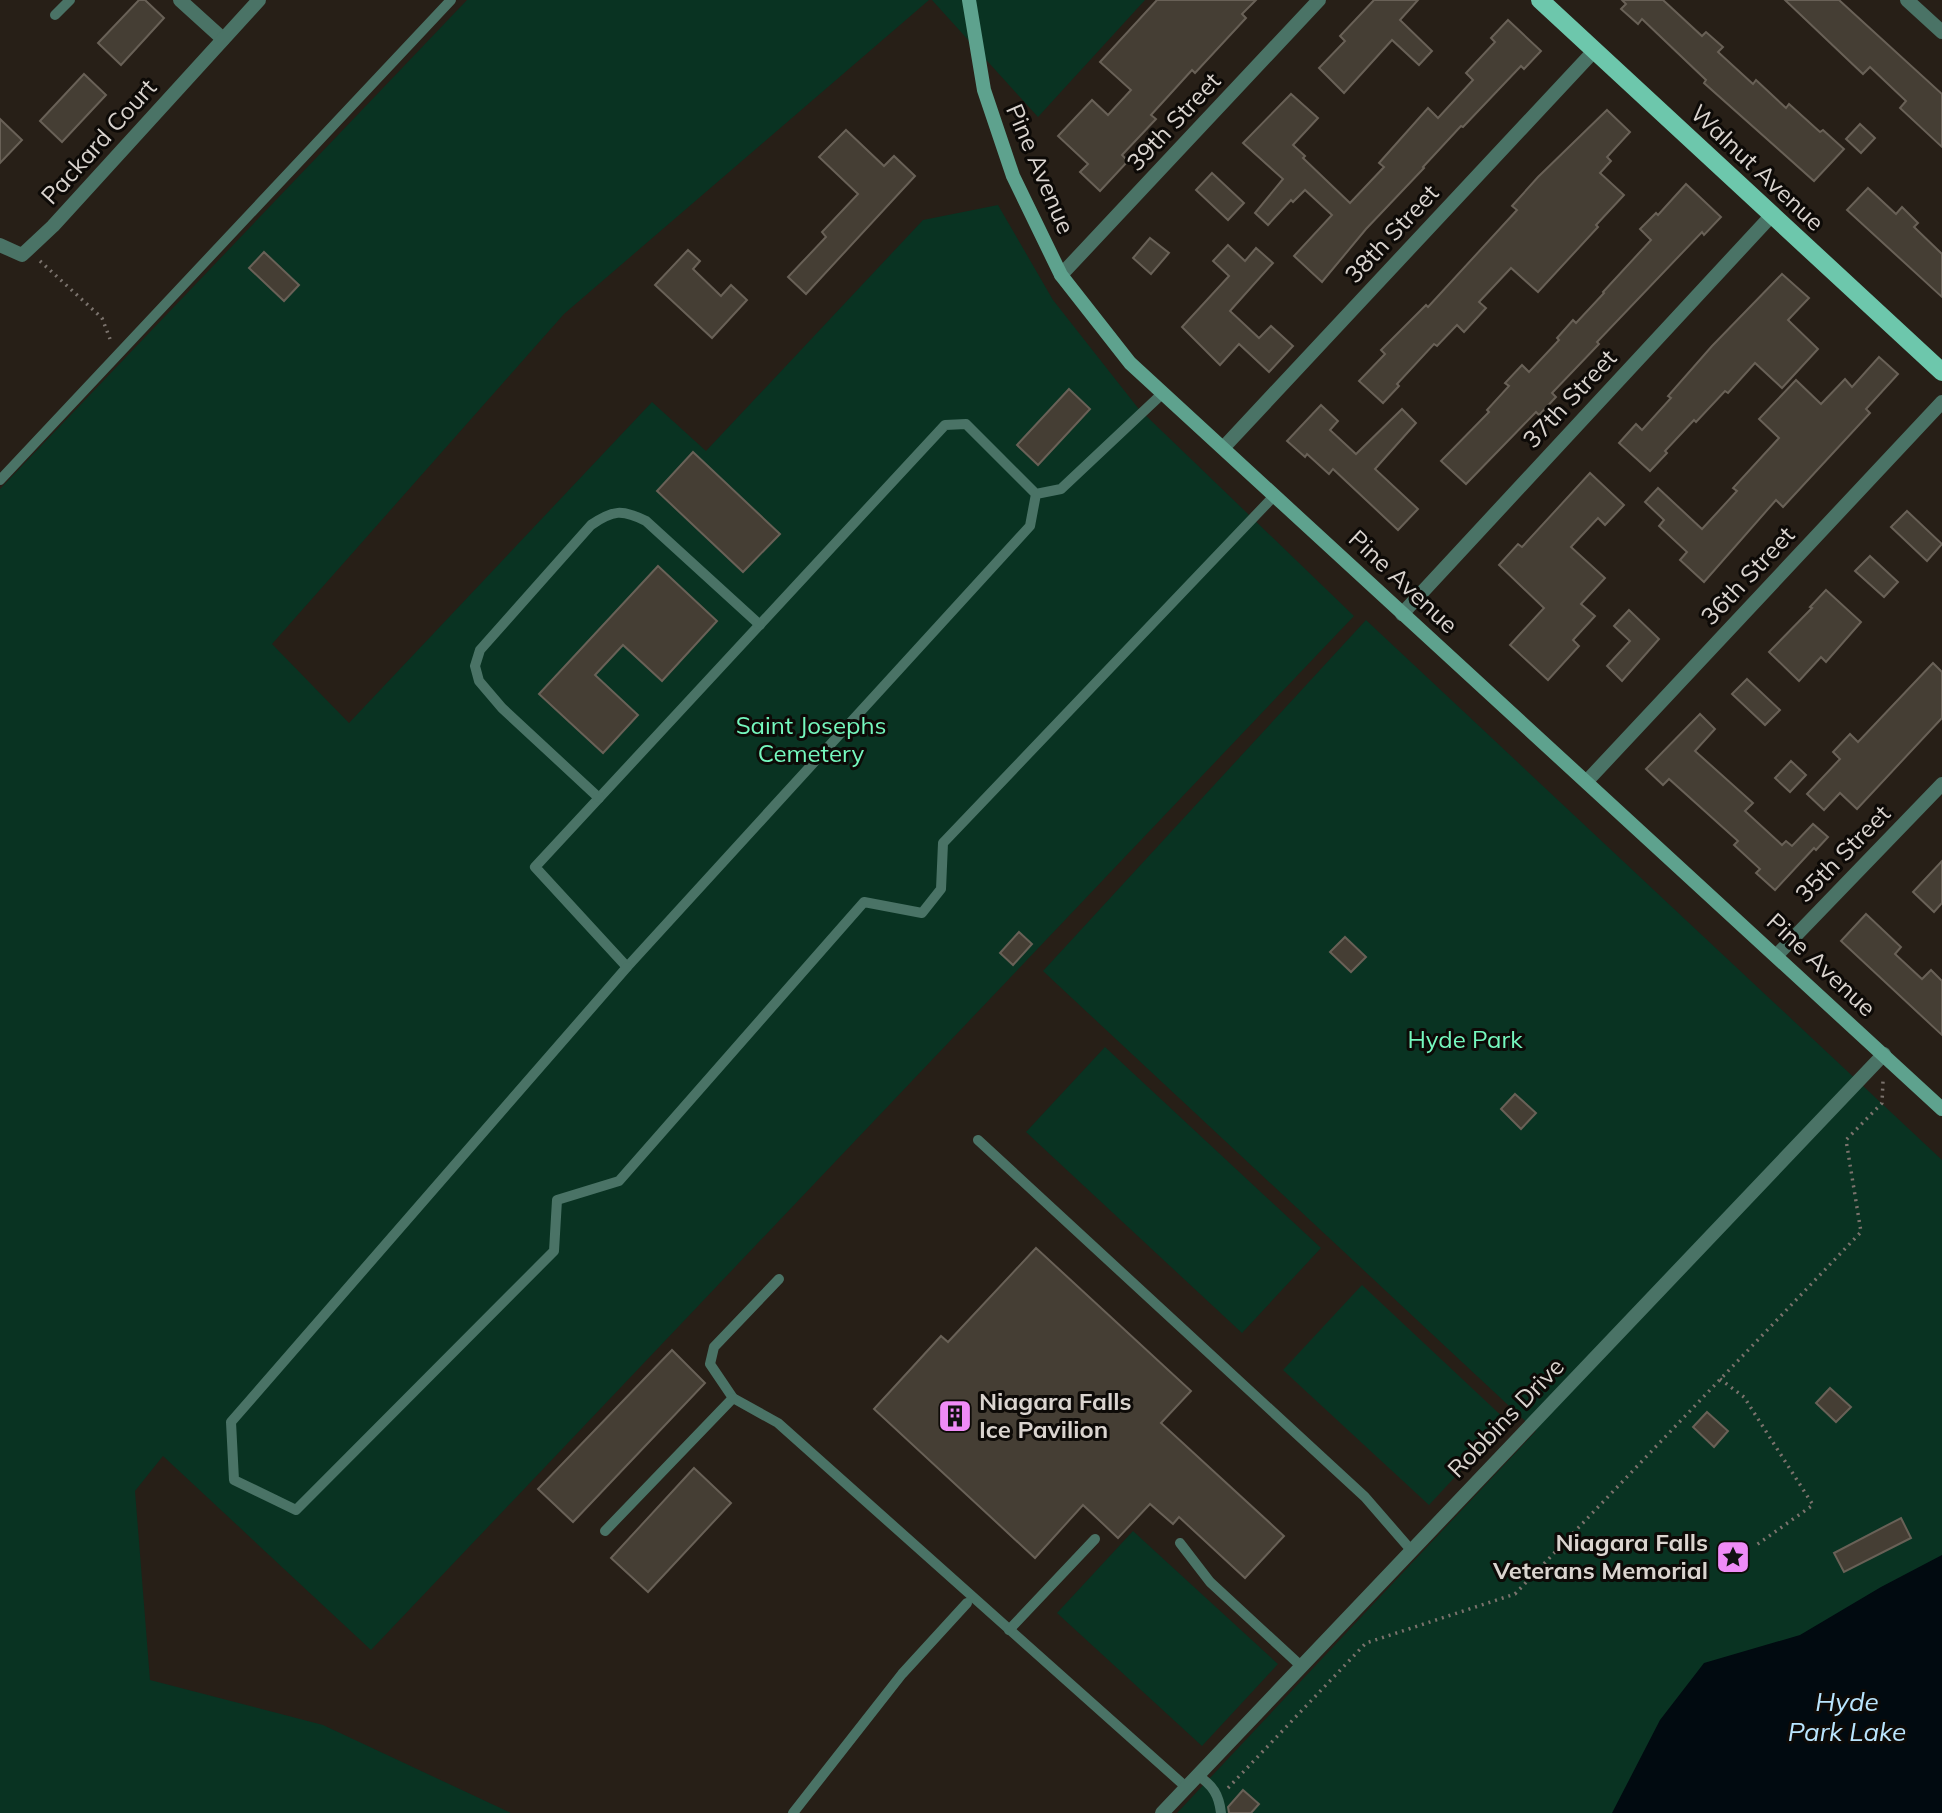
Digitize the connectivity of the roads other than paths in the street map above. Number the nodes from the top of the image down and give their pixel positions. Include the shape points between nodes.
1 (70, 0) edge
2 (180, 0) edge
3 (259, 0) edge
4 (451, 0) edge
5 (969, 0) edge
6 (1319, 0) edge
7 (1540, 0) edge
8 (1907, 0) edge
9 (55, 15) dead end
10 (1942, 32) edge
11 (223, 39) junction
12 (1594, 51) junction
13 (1772, 215) junction
14 (0, 245) edge
15 (1061, 275) junction
16 (1942, 372) edge
17 (1163, 393) junction
18 (1942, 402) edge
19 (1224, 447) junction
20 (0, 480) edge
21 (1036, 494) junction
22 (1275, 495) junction
23 (1402, 614) junction
24 (760, 625) junction
25 (1587, 781) junction
26 (1942, 785) edge
27 (599, 798) junction
28 (1777, 955) junction
29 (627, 967) junction
30 (1884, 1054) junction
31 (1942, 1109) edge
32 (978, 1140) dead end
33 (779, 1279) dead end
34 (733, 1398) junction
35 (605, 1531) dead end
36 (1095, 1539) dead end
37 (1180, 1542) dead end
38 (1411, 1550) junction
39 (967, 1603) dead end
40 (1009, 1630) junction
41 (1301, 1666) junction
42 (1198, 1775) junction
43 (1186, 1787) junction
44 (793, 1813) edge
45 (1162, 1813) edge
46 (1221, 1813) edge

1 - 9 lane
2 - 11 street
3 - 11 street, Packard Court
4 - 20 lane
5 - 15 main road, Pine Avenue via 984,90 1013,176
6 - 15 street, 39th Street
7 - 12 main road, Walnut Avenue
8 - 10 street
11 - 14 street, Packard Court via 22,255
12 - 13 main road, Walnut Avenue
12 - 19 street, 38th Street
13 - 16 main road, Walnut Avenue
13 - 23 street, 37th Street
15 - 17 main road, Pine Avenue via 1130,363
17 - 19 main road, Pine Avenue
17 - 21 lane via 1061,489
18 - 25 street, 36th Street
19 - 22 main road, Pine Avenue
21 - 24 lane via 966,424 945,425
21 - 29 lane via 1030,526
22 - 23 main road, Pine Avenue
22 - 29 lane via 943,843 941,889 922,913 864,902 619,1181 557,1200 554,1251 296,1510 234,1480 231,1422
23 - 25 main road, Pine Avenue
24 - 27 lane
24 - 27 lane via 646,521 628,512 608,513 591,525 480,650 475,666 479,681 502,708
25 - 28 main road, Pine Avenue
26 - 28 street, 35th Street
27 - 29 lane via 535,867
28 - 30 main road, Pine Avenue
30 - 31 main road, Pine Avenue
30 - 38 street, Robbins Drive
32 - 38 lane via 1365,1497
33 - 34 lane via 714,1347 710,1364
34 - 35 lane
34 - 40 lane via 778,1423
36 - 40 lane
37 - 41 lane via 1210,1582
38 - 41 street, Robbins Drive
39 - 44 lane via 902,1674
40 - 43 lane
41 - 42 street, Robbins Drive
42 - 43 street, Robbins Drive
42 - 46 lane via 1219,1798
43 - 45 street, Robbins Drive

